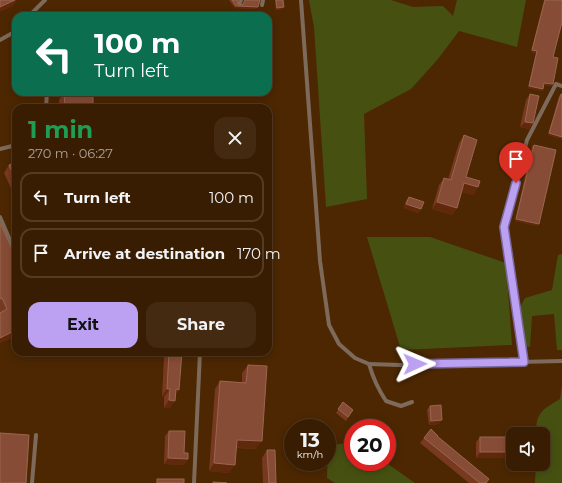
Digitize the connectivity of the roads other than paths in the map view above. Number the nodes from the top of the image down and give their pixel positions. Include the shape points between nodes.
1 (45, 0) edge
2 (263, 0) edge
3 (301, 0) edge
4 (262, 5) dead end
5 (33, 12) edge
6 (12, 33) edge
7 (0, 40) edge
8 (562, 86) edge
9 (12, 146) edge
10 (0, 149) edge
11 (0, 217) edge
12 (12, 245) edge
13 (200, 356) edge
14 (562, 361) edge
15 (524, 362) junction
16 (369, 364) junction
17 (412, 402) dead end
18 (36, 435) dead end
19 (32, 483) edge
20 (194, 483) edge

1 - 5 lane
2 - 4 lane
3 - 16 lane via 320,261 329,325 339,344 355,358
6 - 7 lane
8 - 15 lane via 556,84 527,140 504,227
9 - 10 lane
11 - 12 lane
13 - 20 lane
14 - 15 lane
15 - 16 lane
16 - 17 lane via 375,383 386,401 401,406
18 - 19 lane

